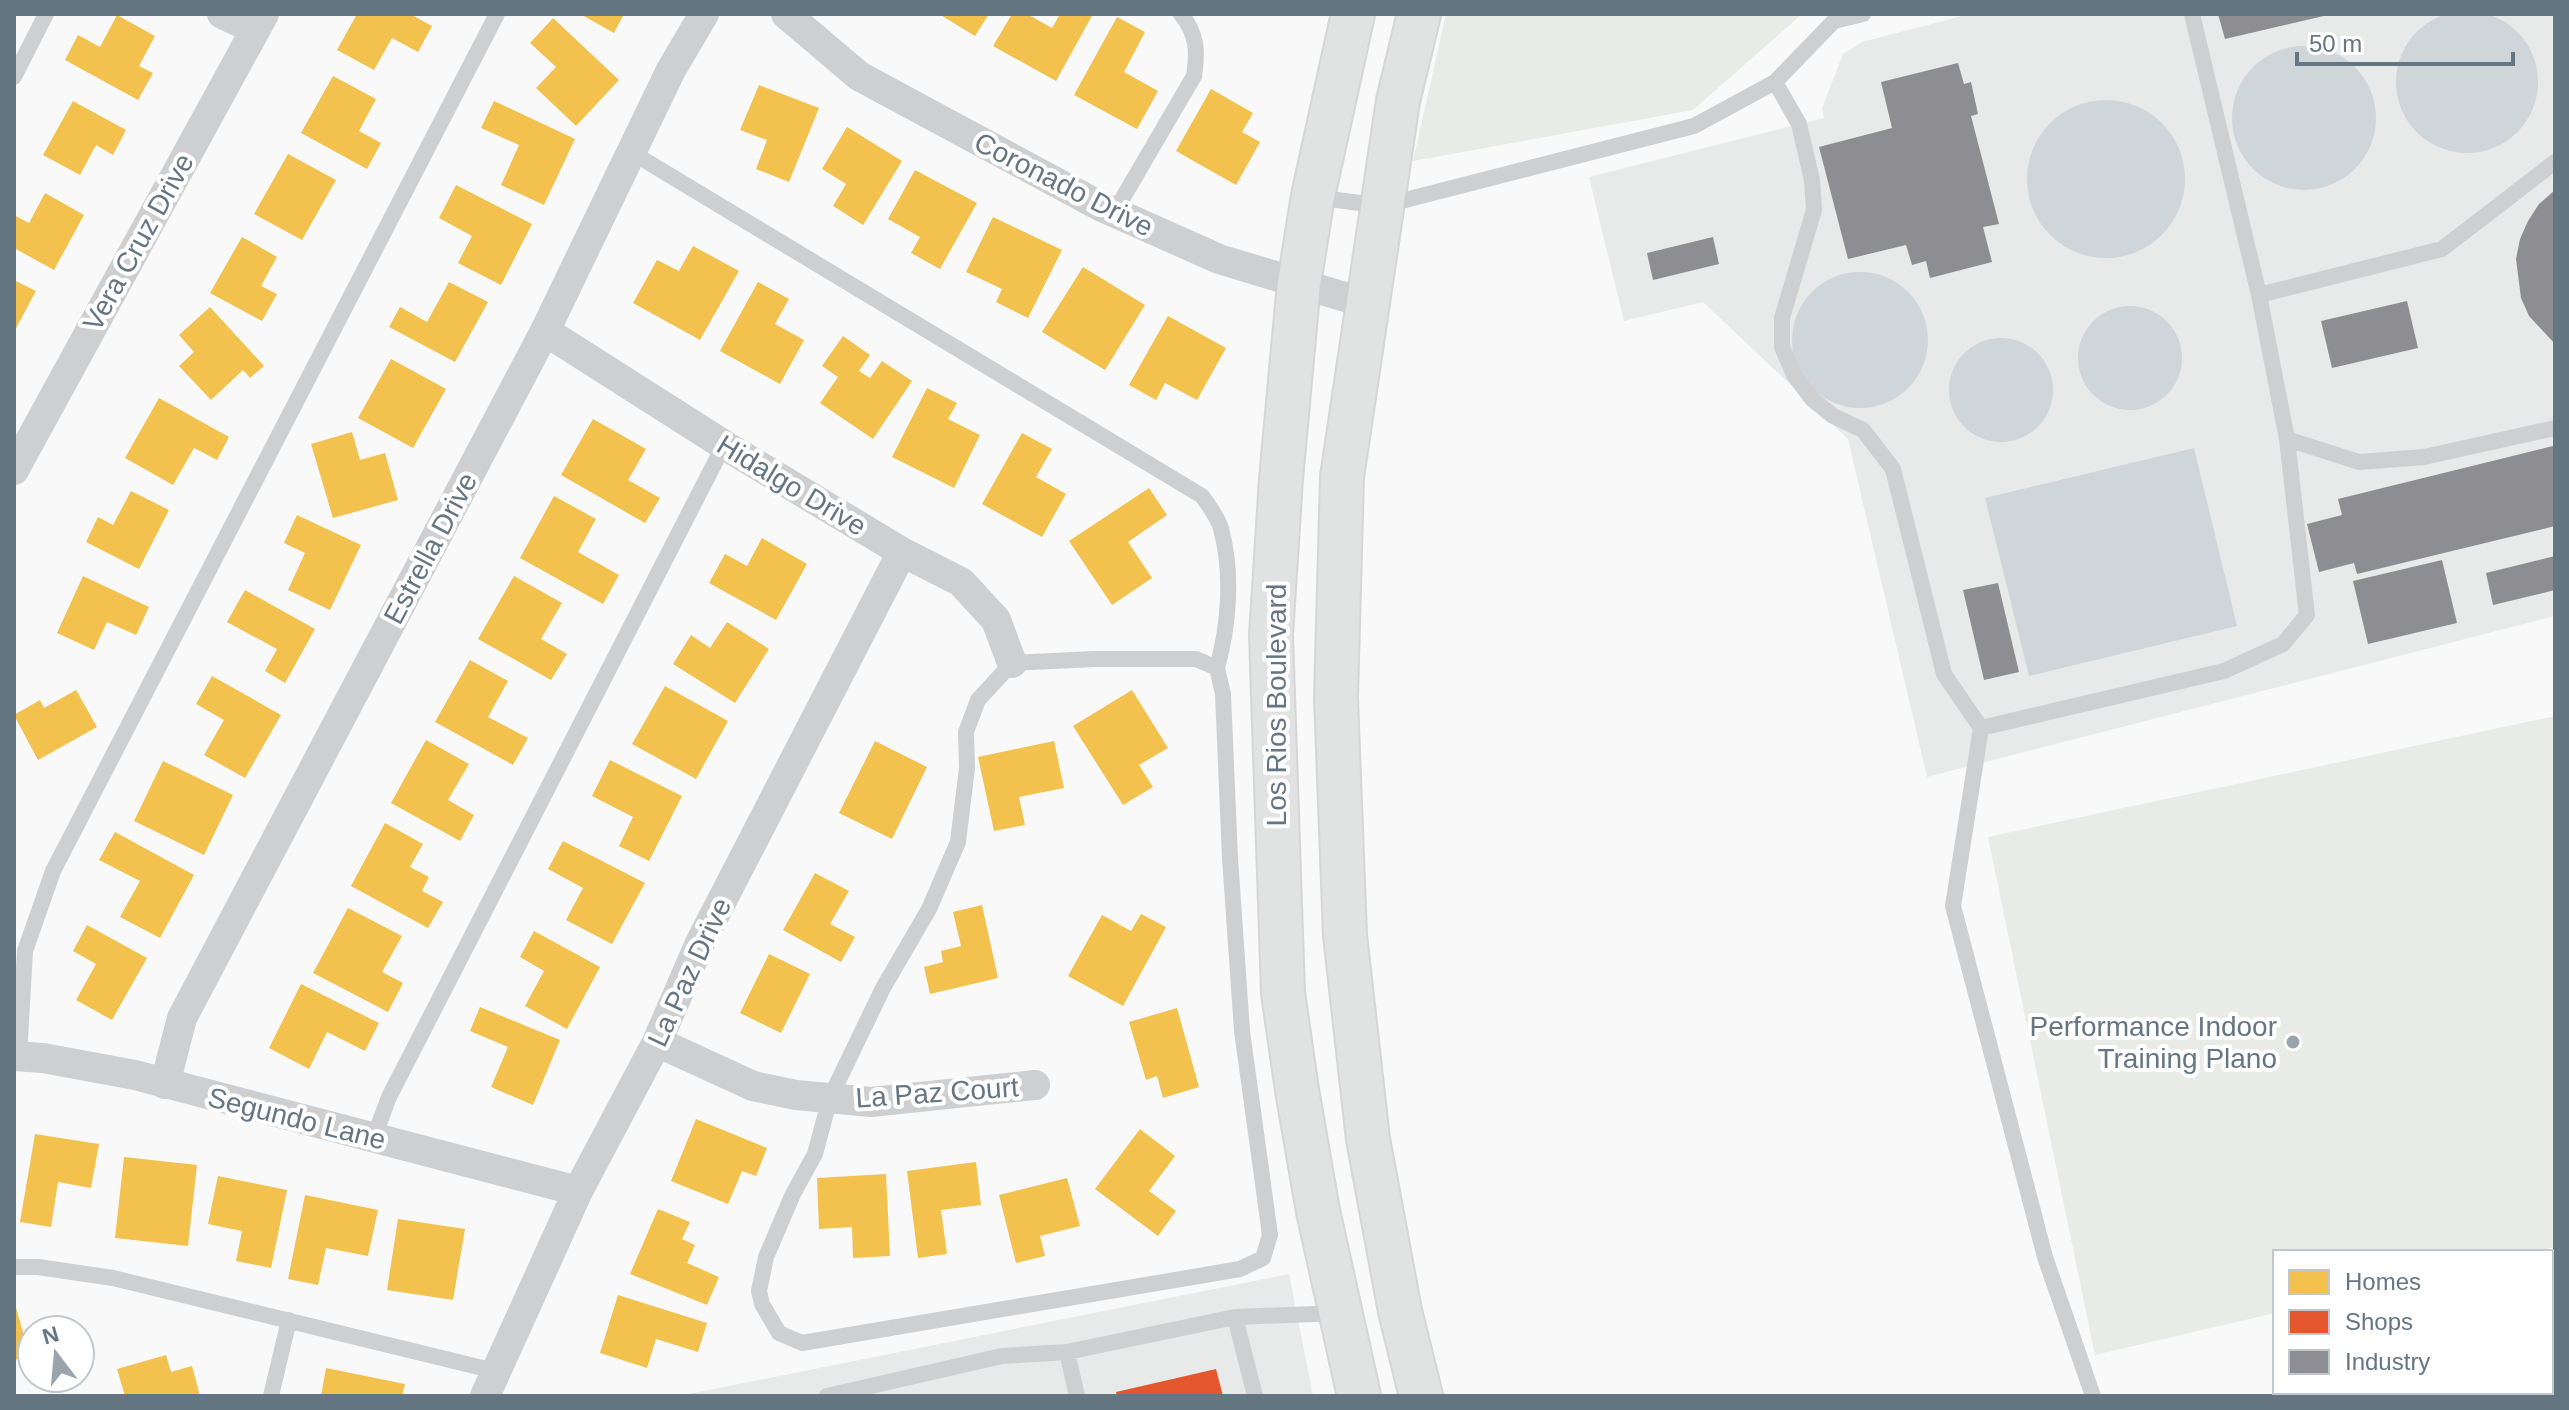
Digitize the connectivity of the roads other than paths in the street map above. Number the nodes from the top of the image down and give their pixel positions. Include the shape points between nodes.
1 (46, 14) edge
2 (222, 14) edge
3 (497, 14) edge
4 (704, 14) edge
5 (786, 14) edge
6 (1181, 14) edge
7 (1353, 14) edge
8 (1419, 14) edge
9 (1863, 14) edge
10 (2192, 14) edge
11 (259, 22) edge
12 (14, 77) edge
13 (1775, 82) junction
14 (631, 152) junction
15 (2555, 162) edge
16 (1313, 196) junction
17 (1382, 206) junction
18 (1114, 213) junction
19 (1299, 283) junction
20 (2259, 295) junction
21 (1368, 304) junction
22 (545, 331) junction
23 (2555, 428) edge
24 (2287, 439) junction
25 (724, 445) junction
26 (14, 470) edge
27 (902, 552) junction
28 (1012, 663) junction
29 (1217, 668) junction
30 (1981, 728) junction
31 (657, 1042) junction
32 (17, 1057) edge
33 (165, 1084) junction
34 (1035, 1085) dead end
35 (830, 1098) junction
36 (374, 1137) junction
37 (578, 1191) junction
38 (14, 1267) edge
39 (1400, 1311) junction
40 (1340, 1313) junction
41 (1235, 1317) junction
42 (289, 1320) junction
43 (1067, 1352) junction
44 (490, 1384) edge
45 (271, 1396) edge
46 (827, 1396) edge
47 (1077, 1396) edge
48 (1255, 1396) edge
49 (1359, 1396) edge
50 (1421, 1396) edge
51 (2093, 1396) edge

1 - 12 lane
2 - 11 street
3 - 32 lane via 53,871 25,951
4 - 14 street, Estrella Drive
5 - 18 street, Coronado Drive via 859,76
6 - 18 lane via 1192,27 1198,52 1194,76
7 - 16 main road, Los Rios Boulevard
8 - 17 main road via 1398,101
9 - 13 lane via 1834,21
10 - 20 lane
11 - 26 street, Vera Cruz Drive
13 - 17 lane via 1694,126
13 - 30 lane via 1799,124 1814,210 1782,318 1782,347 1812,399 1863,430 1893,469 1944,674
14 - 22 street, Estrella Drive
14 - 29 lane via 1202,496 1221,526 1227,567 1226,637
15 - 20 lane via 2442,249
16 - 17 lane
16 - 19 main road, Los Rios Boulevard
17 - 21 main road
18 - 19 street, Coronado Drive via 1219,259
19 - 21 street, Coronado Drive
19 - 40 main road, Los Rios Boulevard via 1271,635 1278,897 1283,993 1297,1090
20 - 24 lane
21 - 39 main road via 1342,477 1336,698 1345,935 1368,1139
22 - 25 street, Hidalgo Drive
22 - 33 street, Estrella Drive via 182,1018
23 - 24 lane via 2424,457 2359,462
24 - 30 lane via 2307,615 2283,644 2224,671
25 - 27 street, Hidalgo Drive
25 - 36 lane via 389,1097
27 - 28 street, Hidalgo Drive via 961,582 996,620
27 - 31 street, La Paz Drive via 700,943
28 - 29 lane via 1196,659
28 - 35 lane via 978,700 966,732 958,842 929,909 883,988
29 - 35 lane via 1223,694 1242,1031 1270,1235 1263,1258 1240,1269 802,1343 779,1333 759,1291 766,1257 815,1154
30 - 51 lane via 1953,906 2045,1257
31 - 35 street, La Paz Court via 753,1086
31 - 37 street, La Paz Drive
32 - 33 street, Segundo Lane
33 - 36 street, Segundo Lane
34 - 35 street, La Paz Court via 871,1102
36 - 37 street, Segundo Lane
37 - 44 street, La Paz Drive
38 - 42 lane via 113,1278
39 - 40 main road
39 - 50 main road
40 - 41 lane
40 - 49 main road, Los Rios Boulevard
41 - 43 lane
41 - 48 lane
42 - 44 lane
42 - 45 lane
43 - 46 lane via 1002,1356
43 - 47 lane

